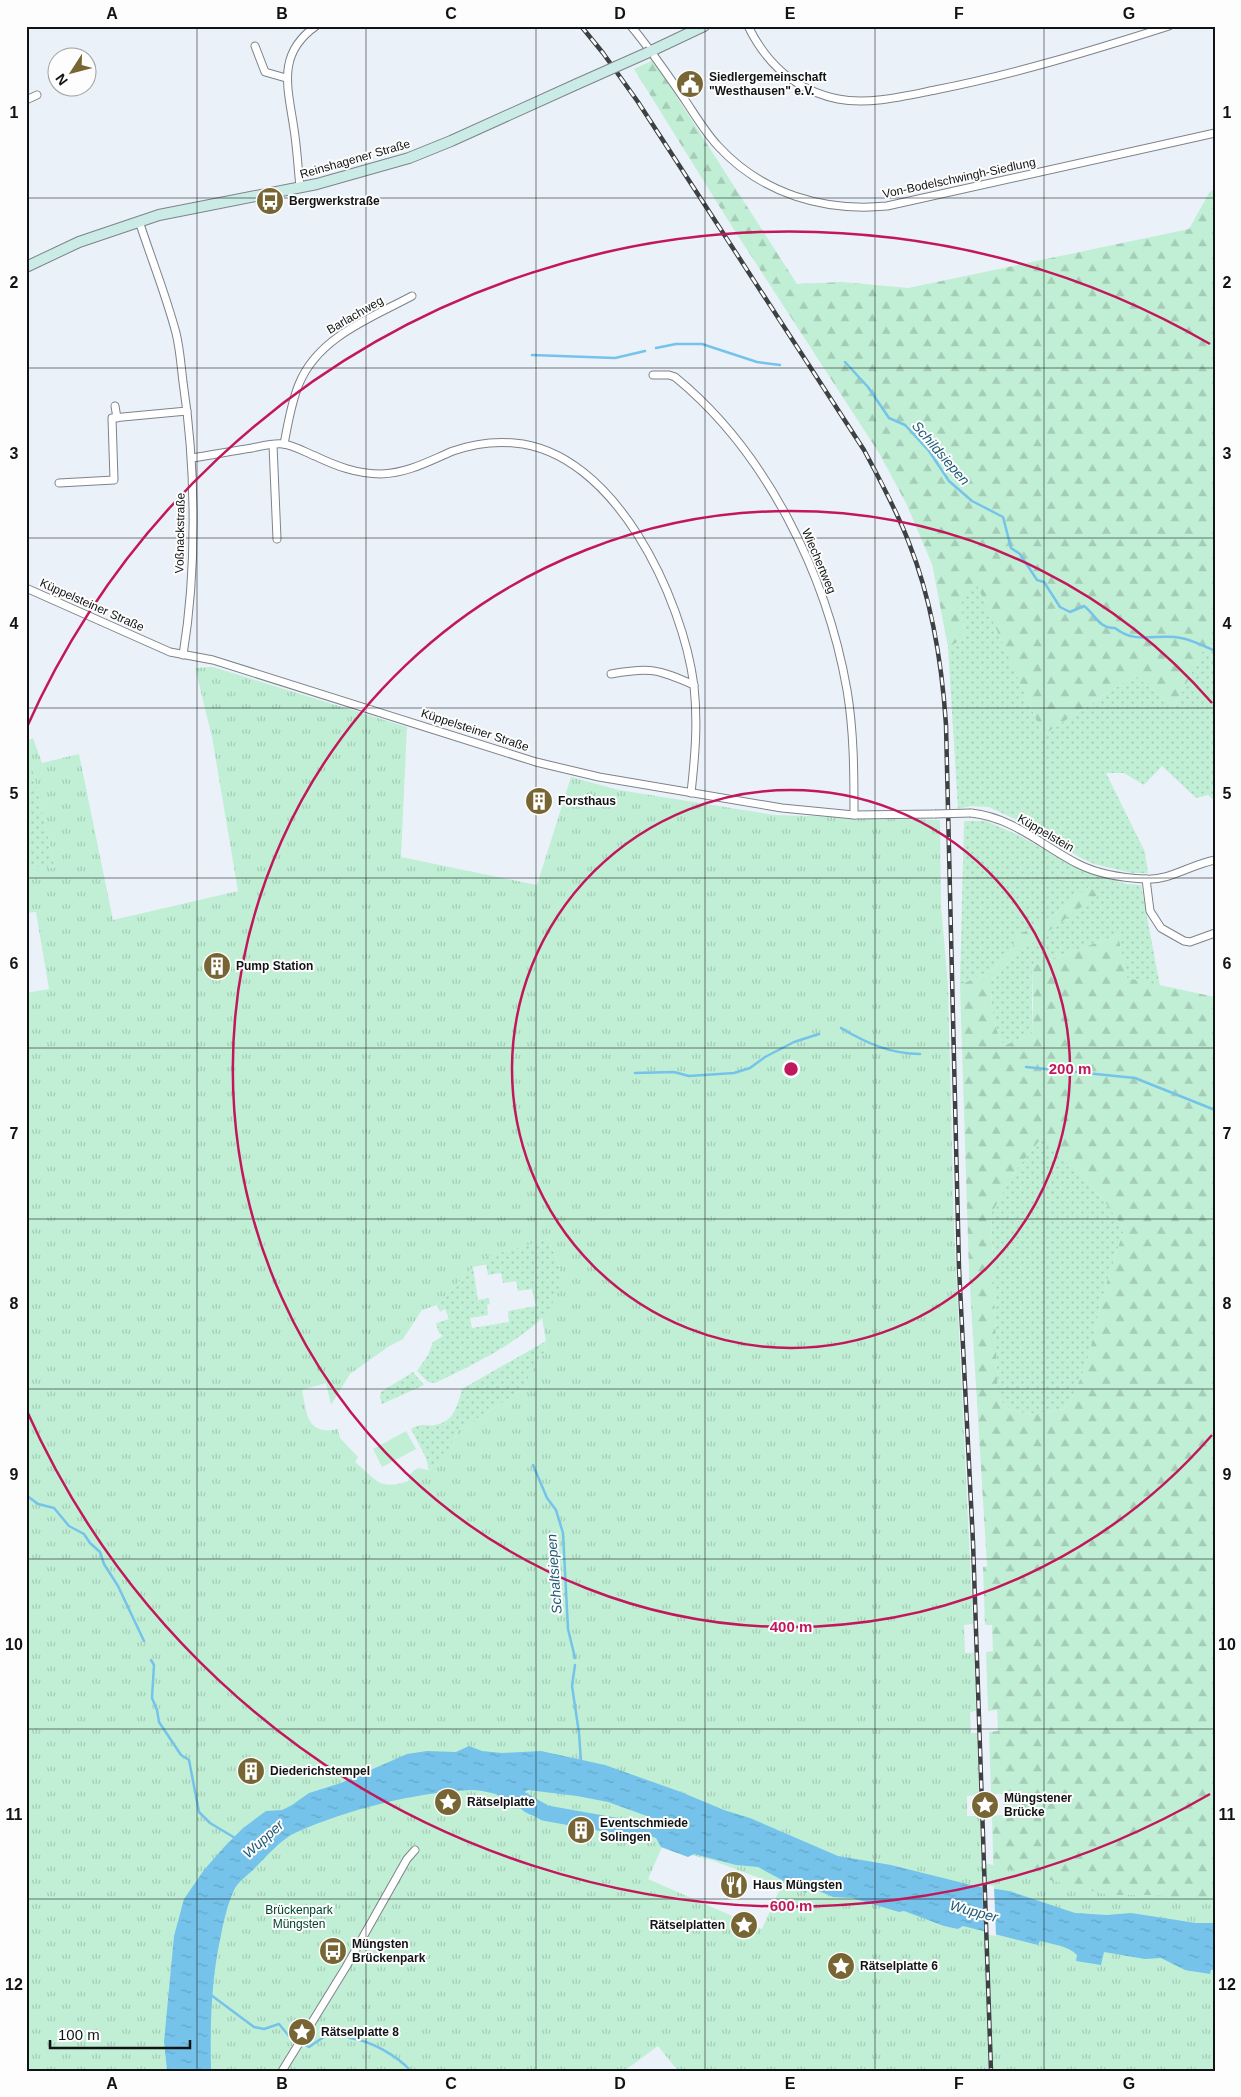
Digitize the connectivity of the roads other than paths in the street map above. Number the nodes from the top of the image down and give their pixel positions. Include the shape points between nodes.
1 (316, 26) edge
2 (631, 26) edge
3 (704, 26) edge
4 (748, 26) edge
5 (1169, 26) edge
6 (255, 46) dead end
7 (650, 51) junction
8 (286, 78) junction
9 (37, 95) dead end
10 (26, 100) edge
11 (1215, 132) edge
12 (300, 187) junction
13 (138, 221) junction
14 (26, 267) edge
15 (412, 296) dead end
16 (654, 375) dead end
17 (115, 406) dead end
18 (187, 410) junction
19 (117, 418) junction
20 (273, 444) junction
21 (284, 444) junction
22 (192, 458) junction
23 (59, 483) dead end
24 (277, 538) dead end
25 (26, 588) edge
26 (183, 655) junction
27 (611, 674) dead end
28 (694, 684) junction
29 (691, 793) junction
30 (935, 814) joint
31 (854, 815) junction
32 (1215, 860) edge
33 (1146, 880) junction
34 (1215, 933) edge
35 (415, 1850) dead end
36 (282, 2071) edge

1 - 8 street via 296,47
2 - 7 street, Von-Bodelschwingh-Siedlung
3 - 7 main road, Reinshagener Straße
4 - 5 street via 767,58 794,82 832,97 865,100 907,95 1017,72
6 - 8 street via 265,72
7 - 11 street, Von-Bodelschwingh-Siedlung via 702,126 740,166 783,192 814,203 842,208 887,206
7 - 12 main road, Reinshagener Straße, bridge via 409,158
8 - 12 street
9 - 10 street
12 - 13 main road, Reinshagener Straße
13 - 14 main road, Reinshagener Straße via 79,242
13 - 18 street, Voßnackstraße via 176,334
15 - 21 street, Barlachweg via 343,334 320,351 299,383
16 - 31 street, Wiechertweg via 675,377 714,414 767,484 802,548 829,617 845,682 853,736
17 - 19 street
18 - 19 street
18 - 22 street, Voßnackstraße
19 - 23 street via 112,418 114,480
20 - 21 street
20 - 22 street
20 - 24 street
21 - 28 street via 364,473 407,471 472,445 494,443 540,448 567,463 615,505 655,564 682,629
22 - 26 street, Voßnackstraße via 192,557
25 - 26 street, Küppelsteiner Straße
26 - 29 street, Küppelsteiner Straße via 213,660 536,762 629,784
27 - 28 street via 655,670
28 - 29 street via 697,738
29 - 31 street, Küppelsteiner Straße via 782,808
30 - 31 street, Küppelsteiner Straße
30 - 33 street, Küppelstein, bridge via 971,813 989,817 1021,830 1085,867
32 - 33 street, Küppelstein
33 - 34 street via 1150,911 1161,928 1190,942
35 - 36 street

